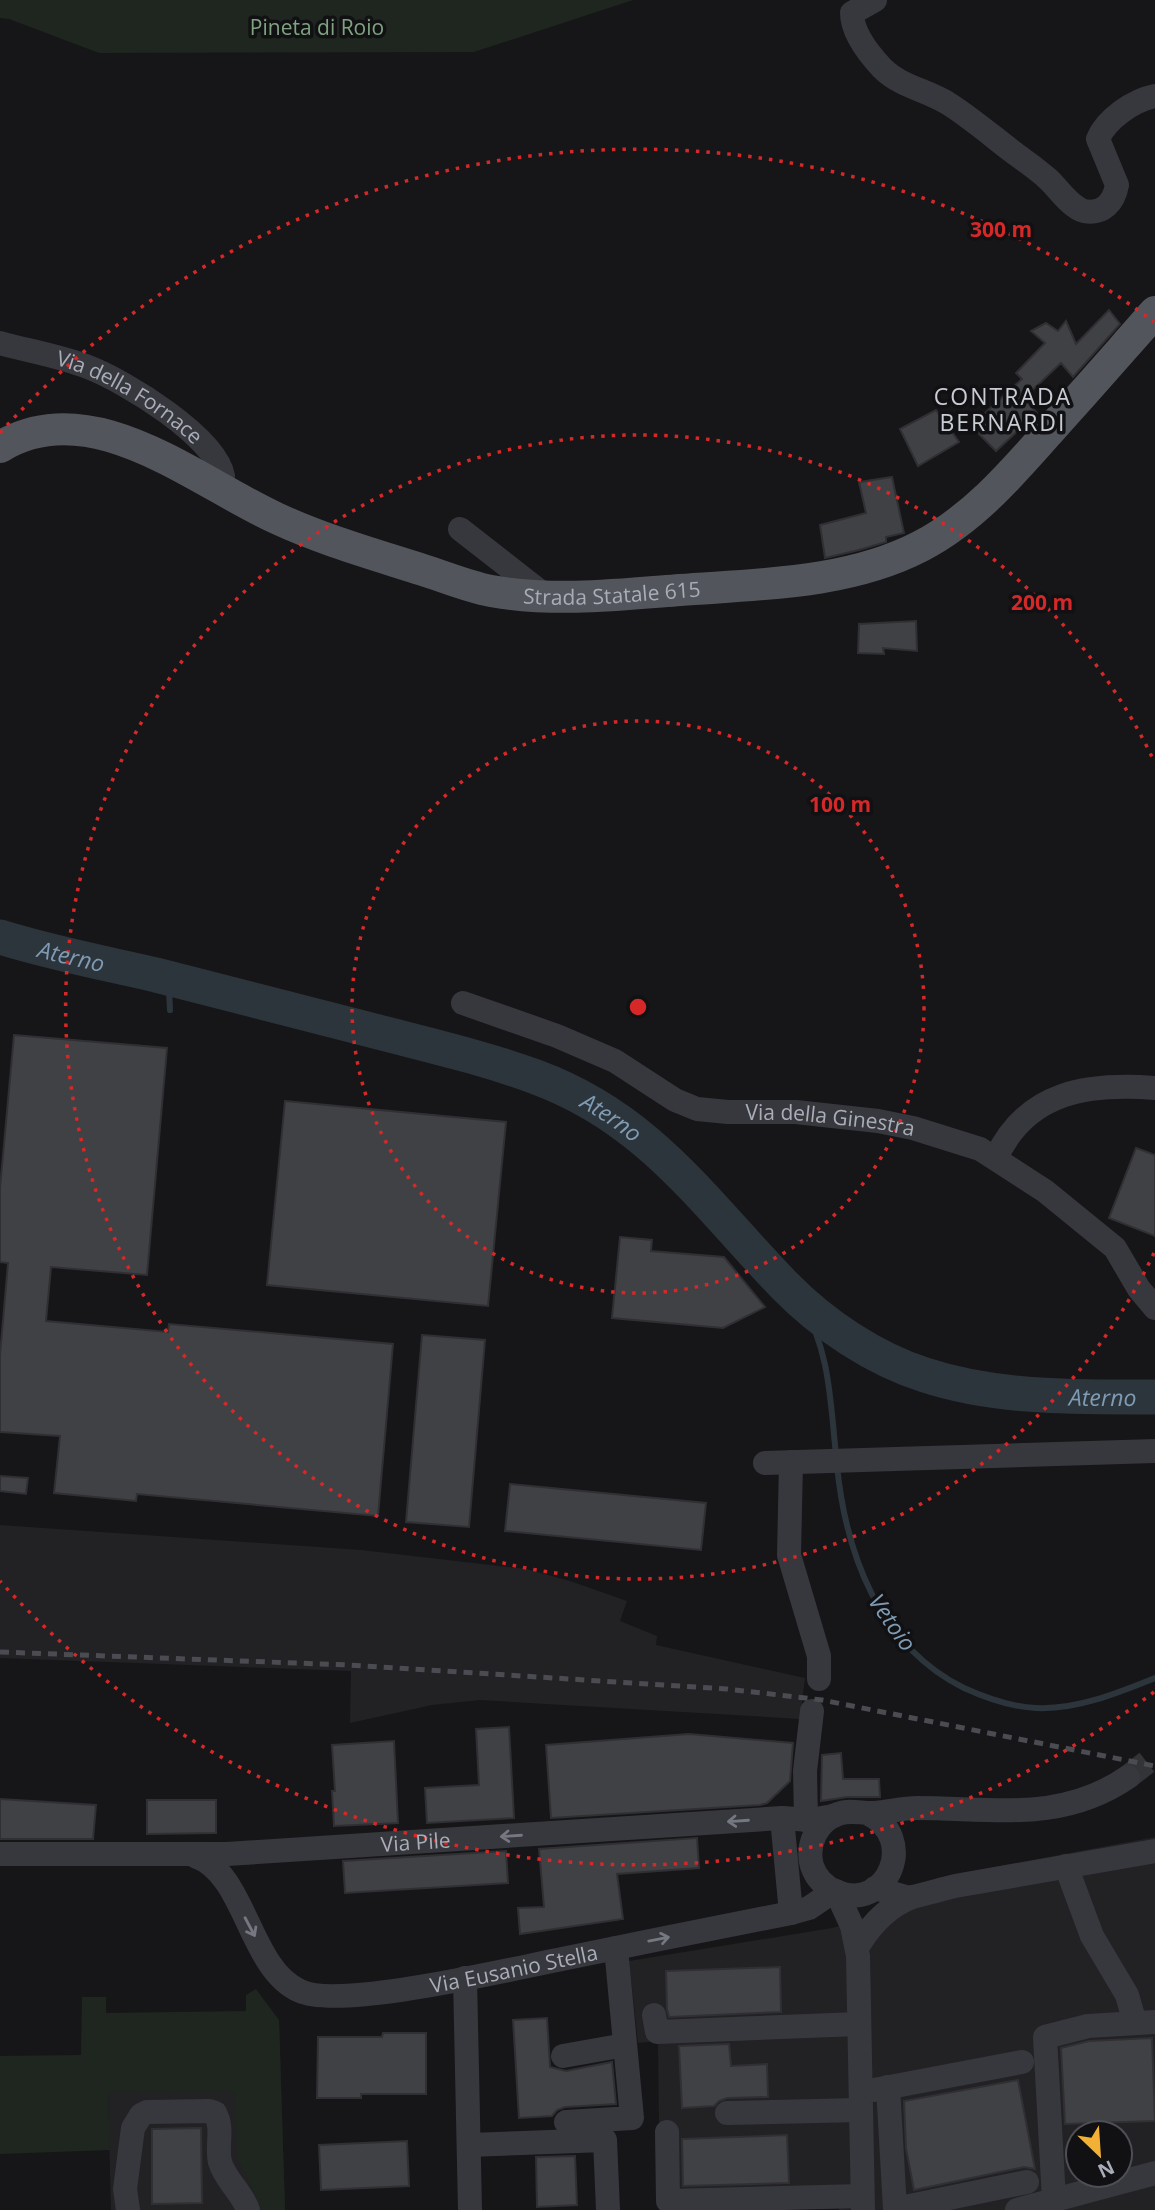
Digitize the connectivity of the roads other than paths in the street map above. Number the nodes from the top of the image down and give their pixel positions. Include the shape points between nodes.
1 (875, 0) edge
2 (1155, 96) edge
3 (1155, 312) edge
4 (0, 343) edge
5 (0, 447) edge
6 (218, 488) junction
7 (460, 529) dead end
8 (547, 597) junction
9 (463, 1003) dead end
10 (1155, 1088) edge
11 (996, 1158) junction
12 (1155, 1308) edge
13 (1155, 1451) edge
14 (790, 1462) junction
15 (765, 1463) dead end
16 (820, 1679) dead end
17 (812, 1711) dead end
18 (1128, 1777) tunnel mouth
19 (945, 1810) junction
20 (867, 1814) junction
21 (833, 1816) junction
22 (794, 1819) junction
23 (1155, 1851) edge
24 (261, 1852) junction
25 (0, 1854) edge
26 (894, 1855) junction
27 (195, 1856) junction
28 (1066, 1866) junction
29 (955, 1886) junction
30 (874, 1889) junction
31 (835, 1891) junction
32 (912, 1897) junction
33 (235, 1898) junction
34 (798, 1911) junction
35 (616, 1948) junction
36 (858, 1949) junction
37 (466, 1978) junction
38 (654, 2015) dead end
39 (1145, 2023) edge
40 (858, 2024) junction
41 (625, 2045) junction
42 (563, 2056) dead end
43 (1022, 2062) dead end
44 (888, 2087) junction
45 (860, 2101) junction
46 (727, 2112) dead end
47 (566, 2122) dead end
48 (667, 2132) dead end
49 (469, 2145) junction
50 (1155, 2173) edge
51 (893, 2175) junction
52 (1027, 2182) dead end
53 (860, 2200) edge
54 (1054, 2200) junction
55 (128, 2210) edge
56 (248, 2210) edge
57 (470, 2210) edge
58 (608, 2210) edge
59 (1017, 2210) edge

1 - 2 street via 852,13 852,22 882,68 894,79 958,111 1085,211 1107,207 1116,192 1098,139 1102,128
3 - 8 main road, Strada Statale 615 via 1021,463 966,516 914,549 865,568 780,583
4 - 6 street, Via della Fornace via 95,370 172,416 214,455 223,476
5 - 6 main road, Strada Statale 615 via 43,430 88,432 148,449
6 - 8 main road, Strada Statale 615 via 337,543 489,590
7 - 8 street
9 - 11 street, Via della Ginestra via 615,1060 675,1100 697,1109 796,1112 878,1121 962,1143
10 - 11 street via 1128,1086 1062,1095 1013,1128
11 - 12 street, Via della Ginestra via 1115,1248
13 - 14 street
14 - 15 street
14 - 16 street via 789,1555 819,1656
17 - 22 street
18 - 19 street via 1093,1798 1059,1807
19 - 20 street via 911,1808
19 - 26 street via 911,1825 898,1840
20 - 21 street via 850,1811
20 - 26 street via 886,1828
21 - 22 street, Via Pile
21 - 31 street via 815,1834 810,1854 816,1873
22 -> 24 street, Via Pile
22 - 34 street
23 - 28 street
24 - 27 street, Via Pile
24 - 33 street via 243,1858 234,1868
25 - 27 street, Via Pile
26 - 29 street via 902,1873 913,1880
26 - 30 street via 887,1876
27 - 33 street, Via Eusanio Stella via 216,1868
28 - 29 street
28 - 39 street via 1092,1936
29 - 32 street
30 - 31 street via 855,1895
30 - 32 street
30 - 36 street
31 - 34 street, Via Eusanio Stella
31 - 36 street
32 - 36 street via 883,1914
33 -> 37 street, Via Eusanio Stella via 277,1971 301,1992 332,1996
35 -> 34 street, Via Eusanio Stella
34 - 36 street via 840,1918
35 - 37 street, Via Eusanio Stella
35 - 41 street
36 - 40 street
37 - 49 street
38 - 40 street via 657,2032
39 - 54 street via 1088,2026 1045,2037
40 - 45 street
41 - 42 street
41 - 47 street via 632,2118
43 - 44 street
44 - 45 street
44 - 51 street
45 - 46 street
45 - 53 street
48 - 53 street via 668,2201
49 - 57 street
49 - 58 street via 605,2140
50 - 54 street
51 - 52 street via 895,2209
51 - 53 street
54 - 59 street
55 - 56 street via 125,2189 136,2120 148,2112 209,2111 215,2113 220,2126 221,2165

